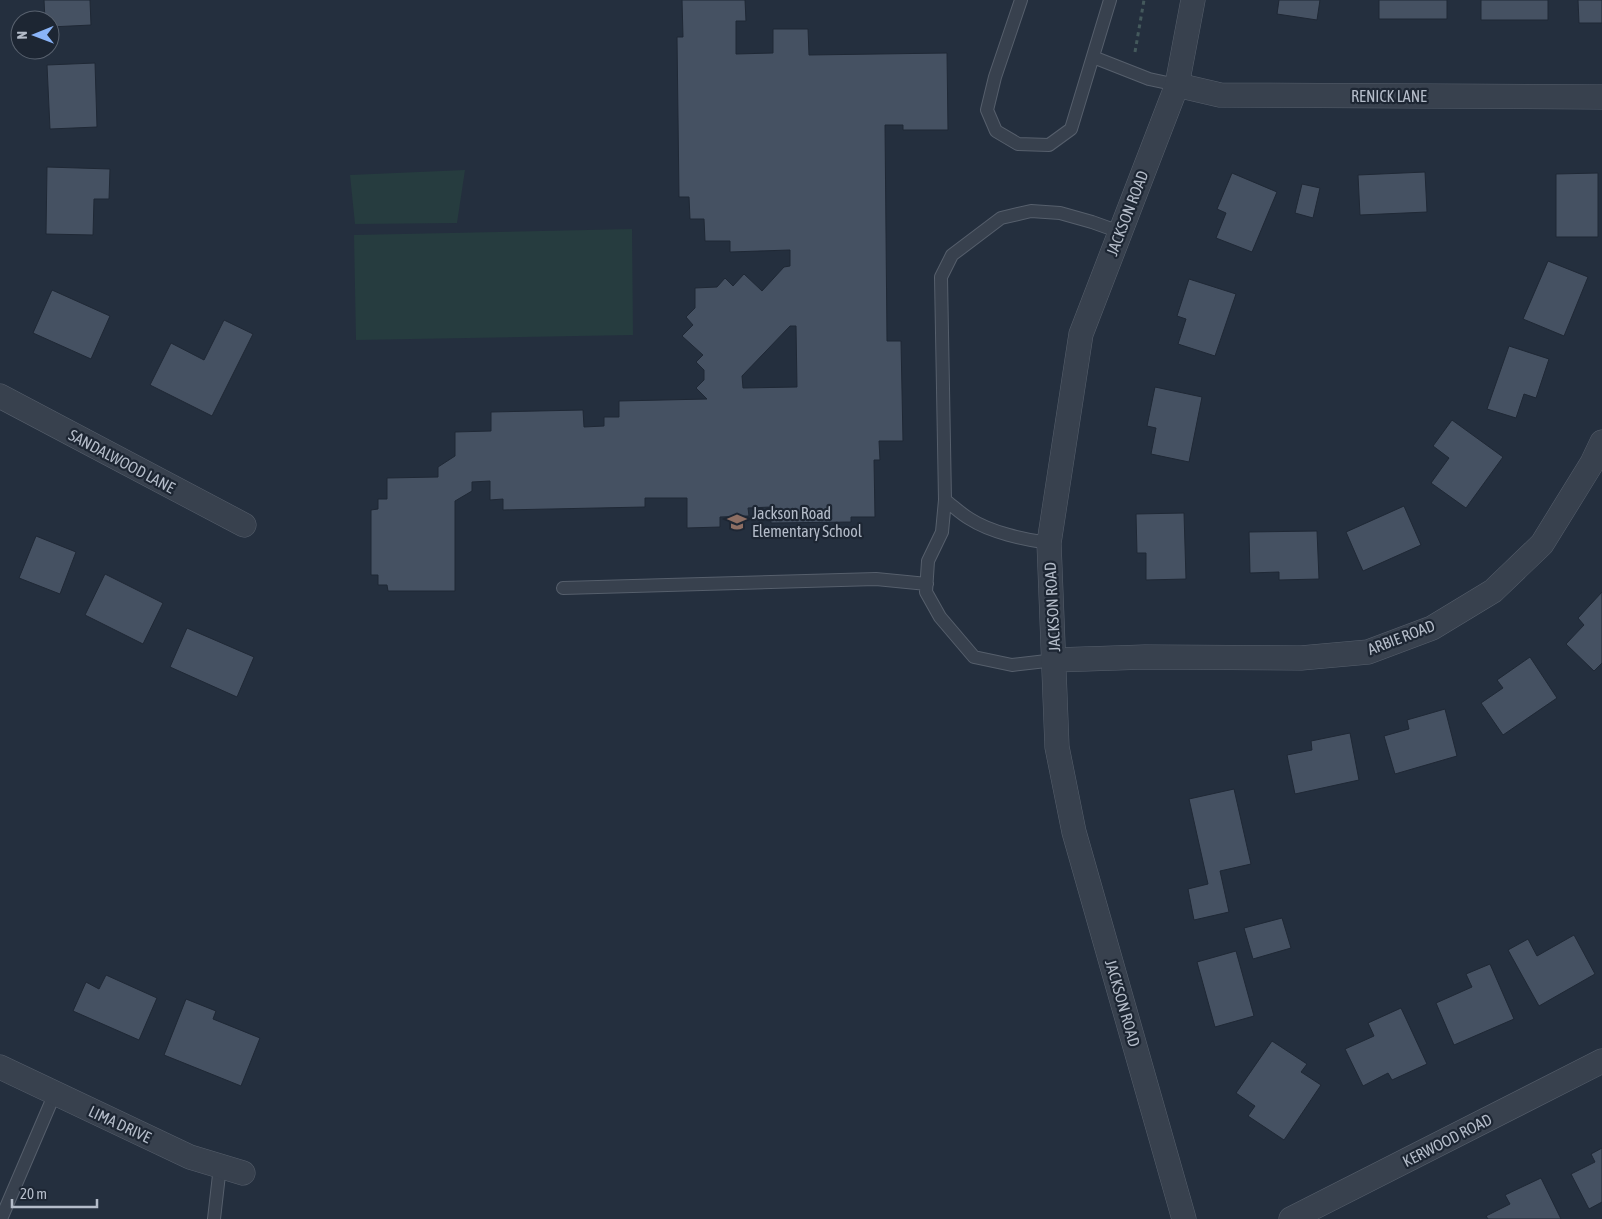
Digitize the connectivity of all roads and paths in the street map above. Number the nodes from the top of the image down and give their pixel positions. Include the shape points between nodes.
1 (1021, 0) edge
2 (1110, 0) edge
3 (1144, 0) edge
4 (1193, 0) edge
5 (1093, 57) junction
6 (1133, 73) junction
7 (1177, 85) junction
8 (1602, 97) edge
9 (1120, 232) junction
10 (0, 396) edge
11 (1602, 442) edge
12 (945, 500) junction
13 (244, 526) dead end
14 (1049, 543) junction
15 (927, 584) junction
16 (563, 588) dead end
17 (1054, 660) junction
18 (1602, 1061) edge
19 (0, 1067) edge
20 (55, 1093) junction
21 (220, 1166) junction
22 (243, 1173) dead end
23 (1, 1219) edge
24 (214, 1219) edge
25 (1184, 1219) edge
26 (1291, 1219) edge

1 - 5 lane via 986,110 996,131 1018,144 1049,145 1071,129
2 - 5 lane
3 - 6 path
4 - 7 street, JACKSON ROAD
5 - 6 lane
6 - 7 lane
7 - 8 street, RENICK LANE via 1220,95
7 - 9 street, JACKSON ROAD
9 - 12 lane via 1060,213 1031,211 1001,218 952,255 941,277
9 - 14 street, JACKSON ROAD via 1081,334
10 - 13 street, SANDALWOOD LANE
11 - 17 street, ARBIE ROAD via 1542,544 1494,591 1432,628 1368,652 1301,658
12 - 14 lane via 971,520 1021,538
12 - 15 lane via 942,532 928,560
14 - 17 street, JACKSON ROAD
15 - 16 lane via 876,579
15 - 17 lane via 926,592 940,617 974,657 1012,665
17 - 25 street, JACKSON ROAD via 1057,747 1074,832
18 - 26 street, KERWOOD ROAD
19 - 20 street, LIMA DRIVE
20 - 21 street, LIMA DRIVE via 190,1157
20 - 23 lane
21 - 22 street, LIMA DRIVE
21 - 24 lane

